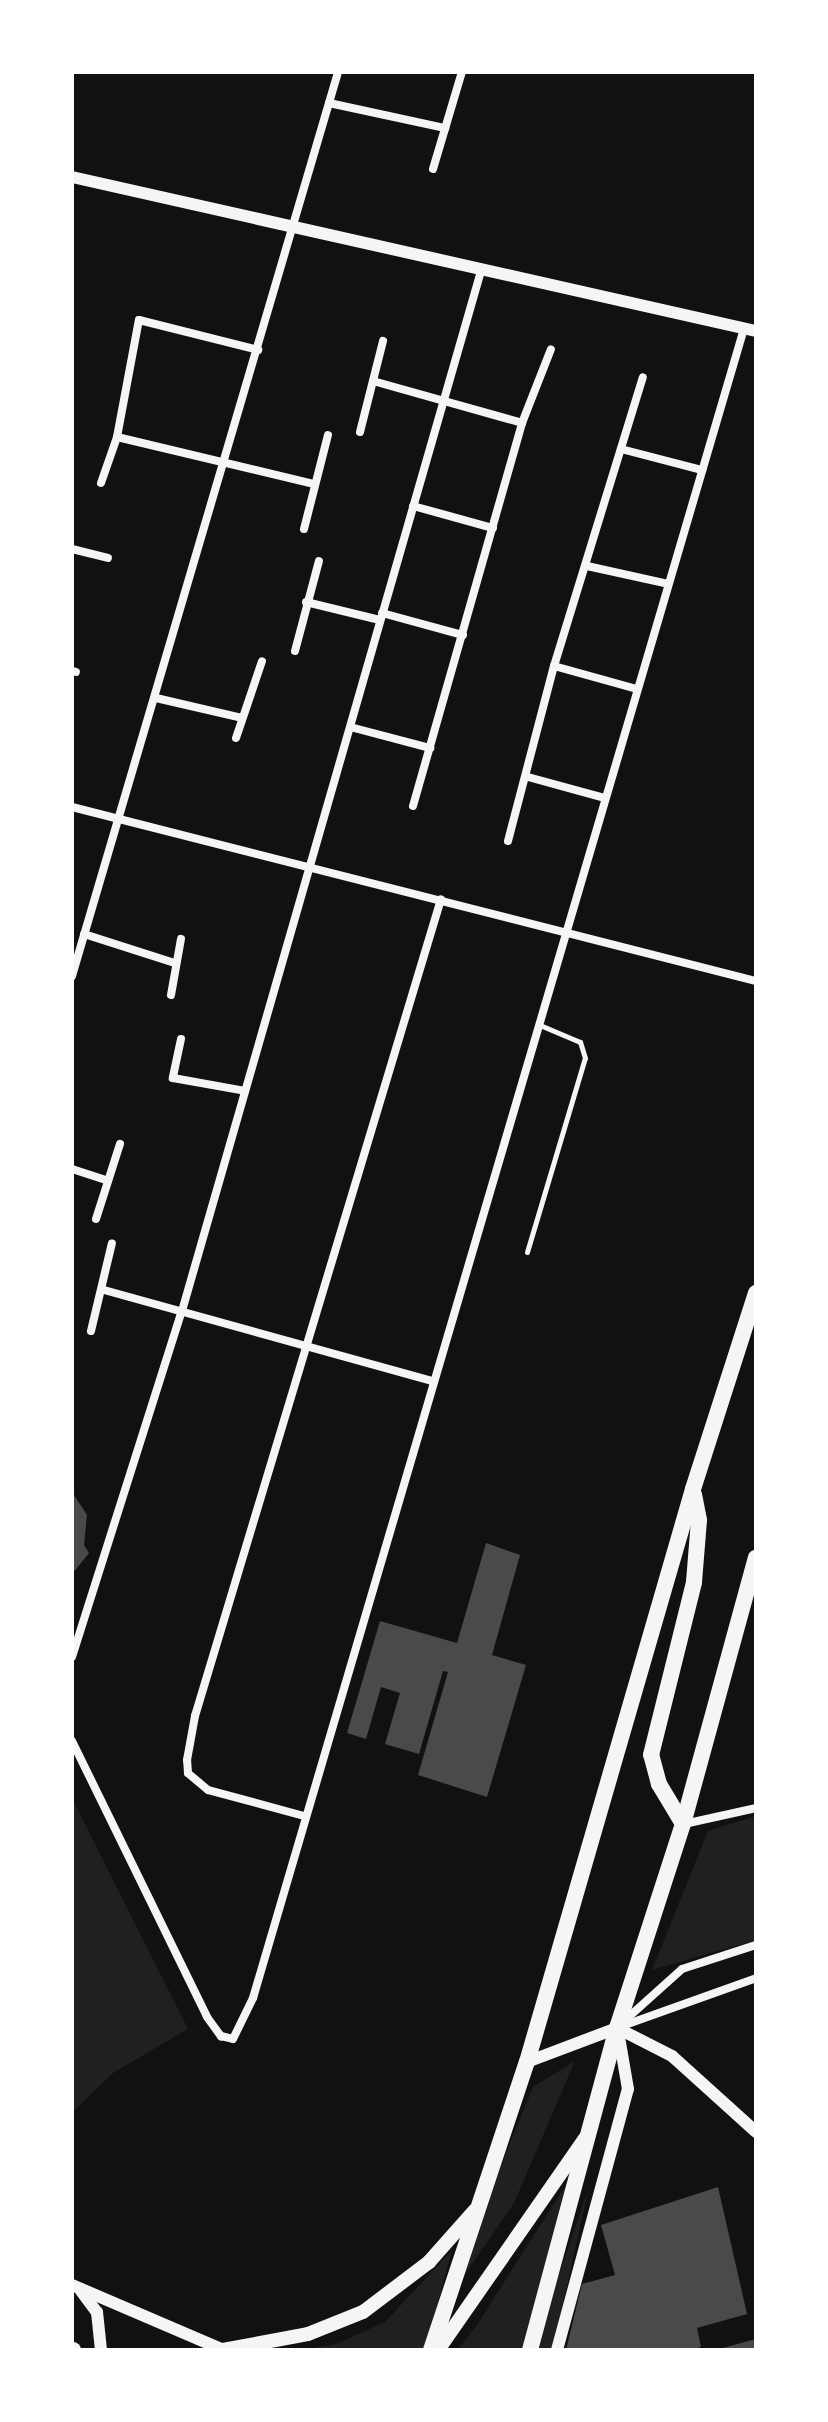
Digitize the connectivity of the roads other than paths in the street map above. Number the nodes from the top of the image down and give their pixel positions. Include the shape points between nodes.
1 (338, 72) edge
2 (462, 72) edge
3 (329, 103) junction
4 (445, 128) junction
5 (433, 169) dead end
6 (72, 177) edge
7 (291, 229) junction
8 (481, 271) junction
9 (750, 330) edge
10 (383, 341) dead end
11 (551, 349) dead end
12 (258, 350) junction
13 (643, 377) dead end
14 (373, 381) junction
15 (443, 401) junction
16 (522, 423) junction
17 (360, 432) dead end
18 (328, 435) dead end
19 (117, 437) junction
20 (621, 449) junction
21 (224, 463) junction
22 (702, 470) junction
23 (101, 483) dead end
24 (314, 484) junction
25 (413, 506) junction
26 (493, 528) junction
27 (304, 529) dead end
28 (72, 549) edge
29 (108, 558) dead end
30 (319, 561) dead end
31 (587, 566) junction
32 (668, 584) junction
33 (306, 602) junction
34 (381, 616) junction
35 (463, 635) junction
36 (295, 651) dead end
37 (262, 661) dead end
38 (554, 666) junction
39 (637, 689) junction
40 (156, 698) junction
41 (242, 718) junction
42 (354, 728) junction
43 (236, 738) dead end
44 (430, 748) junction
45 (528, 777) junction
46 (605, 798) junction
47 (413, 806) dead end
48 (72, 807) edge
49 (118, 817) junction
50 (508, 841) dead end
51 (311, 866) junction
52 (441, 899) junction
53 (565, 933) junction
54 (84, 934) junction
55 (181, 939) dead end
56 (175, 963) junction
57 (72, 976) edge
58 (756, 981) edge
59 (171, 995) dead end
60 (539, 1025) junction
61 (181, 1039) dead end
62 (245, 1091) junction
63 (120, 1144) dead end
64 (72, 1169) edge
65 (108, 1181) junction
66 (96, 1219) dead end
67 (112, 1243) dead end
68 (527, 1252) dead end
69 (104, 1290) junction
70 (756, 1293) edge
71 (182, 1311) junction
72 (91, 1331) dead end
73 (305, 1345) junction
74 (433, 1381) junction
75 (693, 1489) junction
76 (756, 1558) edge
77 (72, 1657) edge
78 (72, 1741) edge
79 (756, 1808) edge
80 (304, 1816) junction
81 (683, 1824) junction
82 (756, 1945) edge
83 (756, 1978) edge
84 (617, 2028) junction
85 (527, 2062) junction
86 (756, 2132) edge
87 (588, 2136) junction
88 (477, 2207) junction
89 (73, 2285) edge
90 (101, 2350) edge
91 (224, 2350) edge
92 (431, 2350) edge
93 (438, 2350) edge
94 (530, 2350) edge
95 (557, 2350) edge

1 - 3 street
2 - 4 street
3 - 4 street
3 - 7 street
4 - 5 street
6 - 7 street
7 - 8 street
7 - 12 street
8 - 9 street
8 - 15 street
9 - 22 street
10 - 14 street
11 - 16 street
12 - 19 street via 139,320
12 - 21 street
13 - 20 street
14 - 15 street
14 - 17 street
15 - 16 street
15 - 25 street
16 - 26 street
18 - 24 street
19 - 21 street
19 - 23 street
20 - 22 street
20 - 31 street
21 - 24 street
21 - 40 street
22 - 32 street
24 - 27 street
25 - 26 street
25 - 34 street
26 - 35 street
28 - 29 street
30 - 33 street
31 - 32 street
31 - 38 street
32 - 39 street
33 - 34 street
33 - 36 street
34 - 35 street
34 - 42 street
35 - 44 street
37 - 41 street
38 - 39 street
38 - 45 street
39 - 46 street
40 - 41 street
40 - 49 street
41 - 43 street
42 - 44 street
42 - 51 street
44 - 47 street
45 - 46 street
45 - 50 street
46 - 53 street
48 - 49 street
49 - 51 street
49 - 54 street
51 - 52 street
51 - 62 street
52 - 53 street
52 - 73 street
53 - 58 street
53 - 60 street
54 - 56 street
54 - 57 street
55 - 56 street
56 - 59 street
60 - 68 lane via 573,1037 585,1058
60 - 74 street
61 - 62 street via 173,1078
62 - 71 street
63 - 65 street
64 - 65 street
65 - 66 street
67 - 69 street
69 - 71 street
69 - 72 street
70 - 75 main road
71 - 73 street
71 - 77 street
73 - 74 street
73 - 80 street via 195,1716 187,1760 188,1773 208,1790
74 - 80 street
75 - 81 main road via 699,1520 694,1582 651,1755 659,1784
75 - 85 main road
76 - 81 main road
78 - 80 street via 207,2017 227,2039 236,2036 253,1998
79 - 81 street
81 - 84 main road
82 - 84 street via 682,1969
83 - 84 street
84 - 85 street
84 - 86 street via 672,2056
84 - 87 main road
84 - 95 street via 628,2089
85 - 88 main road
87 - 93 main road
87 - 94 main road
88 - 91 main road via 429,2262 363,2312 308,2334
88 - 92 main road
89 - 90 street via 97,2312
89 - 91 street

